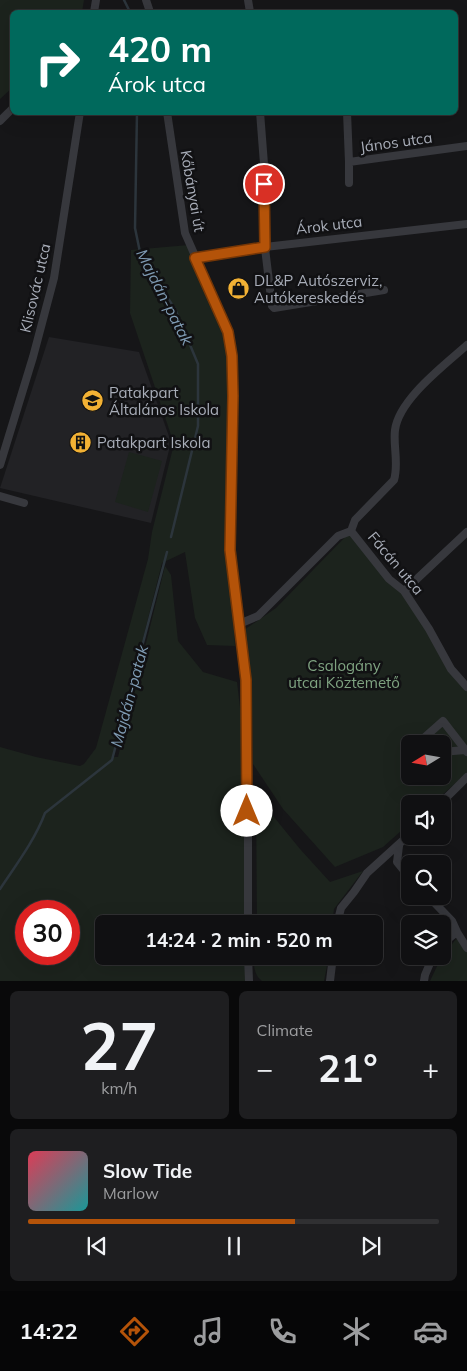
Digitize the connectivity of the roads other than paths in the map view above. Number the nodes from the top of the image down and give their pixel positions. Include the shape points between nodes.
1 (10, 111) edge
2 (80, 115) edge
3 (167, 115) edge
4 (260, 115) edge
5 (347, 115) edge
6 (0, 121) edge
7 (467, 146) edge
8 (349, 162) junction
9 (350, 183) dead end
10 (467, 224) edge
11 (265, 247) junction
12 (195, 258) junction
13 (384, 290) dead end
14 (467, 345) edge
15 (0, 465) edge
16 (0, 496) edge
17 (24, 503) dead end
18 (351, 531) junction
19 (467, 532) edge
20 (404, 591) junction
21 (238, 624) junction
22 (467, 687) edge
23 (427, 735) edge
24 (466, 751) edge
25 (451, 752) edge
26 (467, 777) edge
27 (449, 795) edge
28 (399, 846) joint
29 (401, 867) edge
30 (437, 905) edge
31 (248, 915) edge
32 (339, 915) edge
33 (457, 932) junction
34 (451, 937) edge
35 (467, 948) edge
36 (248, 965) edge
37 (332, 965) edge
38 (429, 965) edge
39 (248, 981) edge
40 (330, 981) edge
41 (424, 981) edge

1 - 6 street
2 - 15 street, Klisovác utca via 54,278
3 - 12 street, Kőbányai út via 182,219
4 - 11 street
5 - 8 street, János utca
7 - 8 street, János utca
8 - 9 street
10 - 11 street, Árok utca
11 - 12 street, Árok utca
11 - 13 street via 274,308
12 - 21 street, Kőbányai út via 228,332 231,346 230,550
14 - 18 street via 406,404 395,428 394,480 355,520
16 - 17 street
18 - 20 street, Fácán utca via 389,579
18 - 21 street, Fácán utca via 338,536 258,616
19 - 20 street
20 - 22 street, Fácán utca via 451,669
21 - 31 street, Kőbányai út via 246,680 248,732
23 - 24 street via 443,722
24 - 25 street
26 - 27 street
28 - 29 street via 397,862
28 - 32 street via 367,873
30 - 33 street via 452,921
33 - 34 street
33 - 35 street
36 - 39 street
37 - 40 street
38 - 41 street

